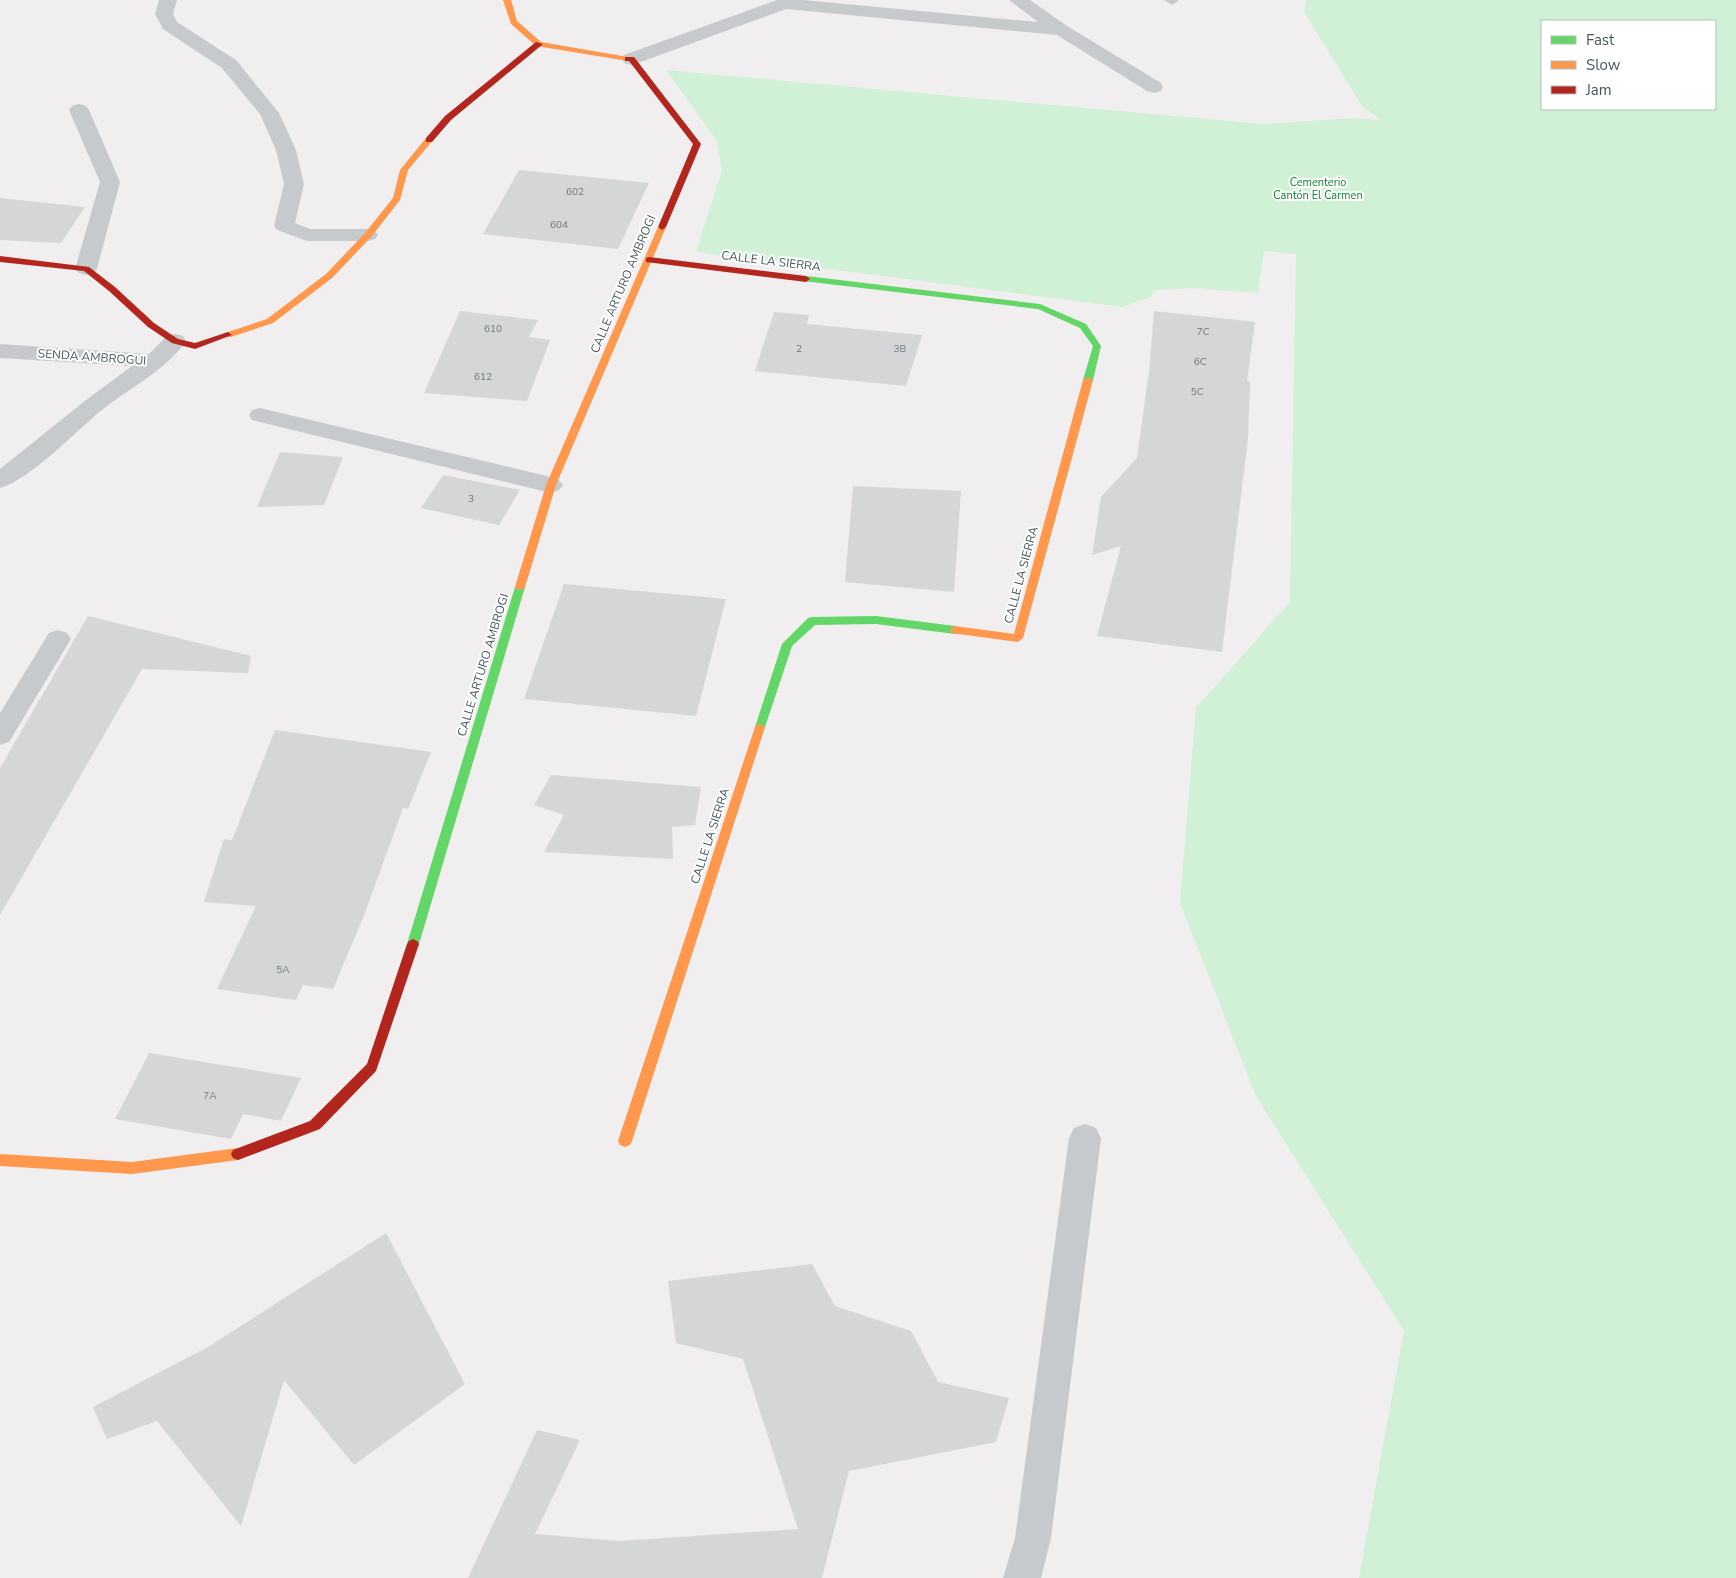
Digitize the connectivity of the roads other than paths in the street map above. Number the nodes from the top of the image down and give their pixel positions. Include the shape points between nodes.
1 (168, 0) edge
2 (507, 0) edge
3 (1018, 0) edge
4 (791, 2) edge
5 (1061, 30) junction
6 (539, 44) junction
7 (631, 59) junction
8 (1154, 87) dead end
9 (79, 110) dead end
10 (368, 235) junction
11 (0, 259) edge
12 (649, 260) junction
13 (86, 269) junction
14 (174, 341) junction
15 (0, 351) edge
16 (154, 361) junction
17 (260, 415) dead end
18 (0, 480) edge
19 (552, 485) junction
20 (58, 639) dead end
21 (0, 735) edge
22 (1085, 1138) dead end
23 (626, 1141) dead end
24 (0, 1160) edge
25 (1022, 1578) edge

1 - 10 street via 164,14 169,25 229,64 269,113 286,150 294,184 284,226 307,235
2 - 6 street via 514,22
3 - 5 street
4 - 5 street
4 - 7 street
5 - 8 street
6 - 7 street
6 - 10 street via 448,118 404,170 397,198
7 - 12 street, CALLE ARTURO AMBROGI via 697,144
9 - 13 street via 110,182
10 - 14 street via 328,276 270,321 195,346
11 - 13 street
12 - 19 street, CALLE ARTURO AMBROGI
12 - 23 street, CALLE LA SIERRA via 1040,307 1083,326 1097,346 1018,638 876,620 812,621 787,644
13 - 14 street
14 - 16 street, SENDA AMBROGUI
15 - 16 street, SENDA AMBROGUI
16 - 18 street
17 - 19 street
19 - 24 street, CALLE ARTURO AMBROGI via 404,975 372,1067 315,1125 240,1154 132,1168
20 - 21 street
22 - 25 street via 1032,1538

